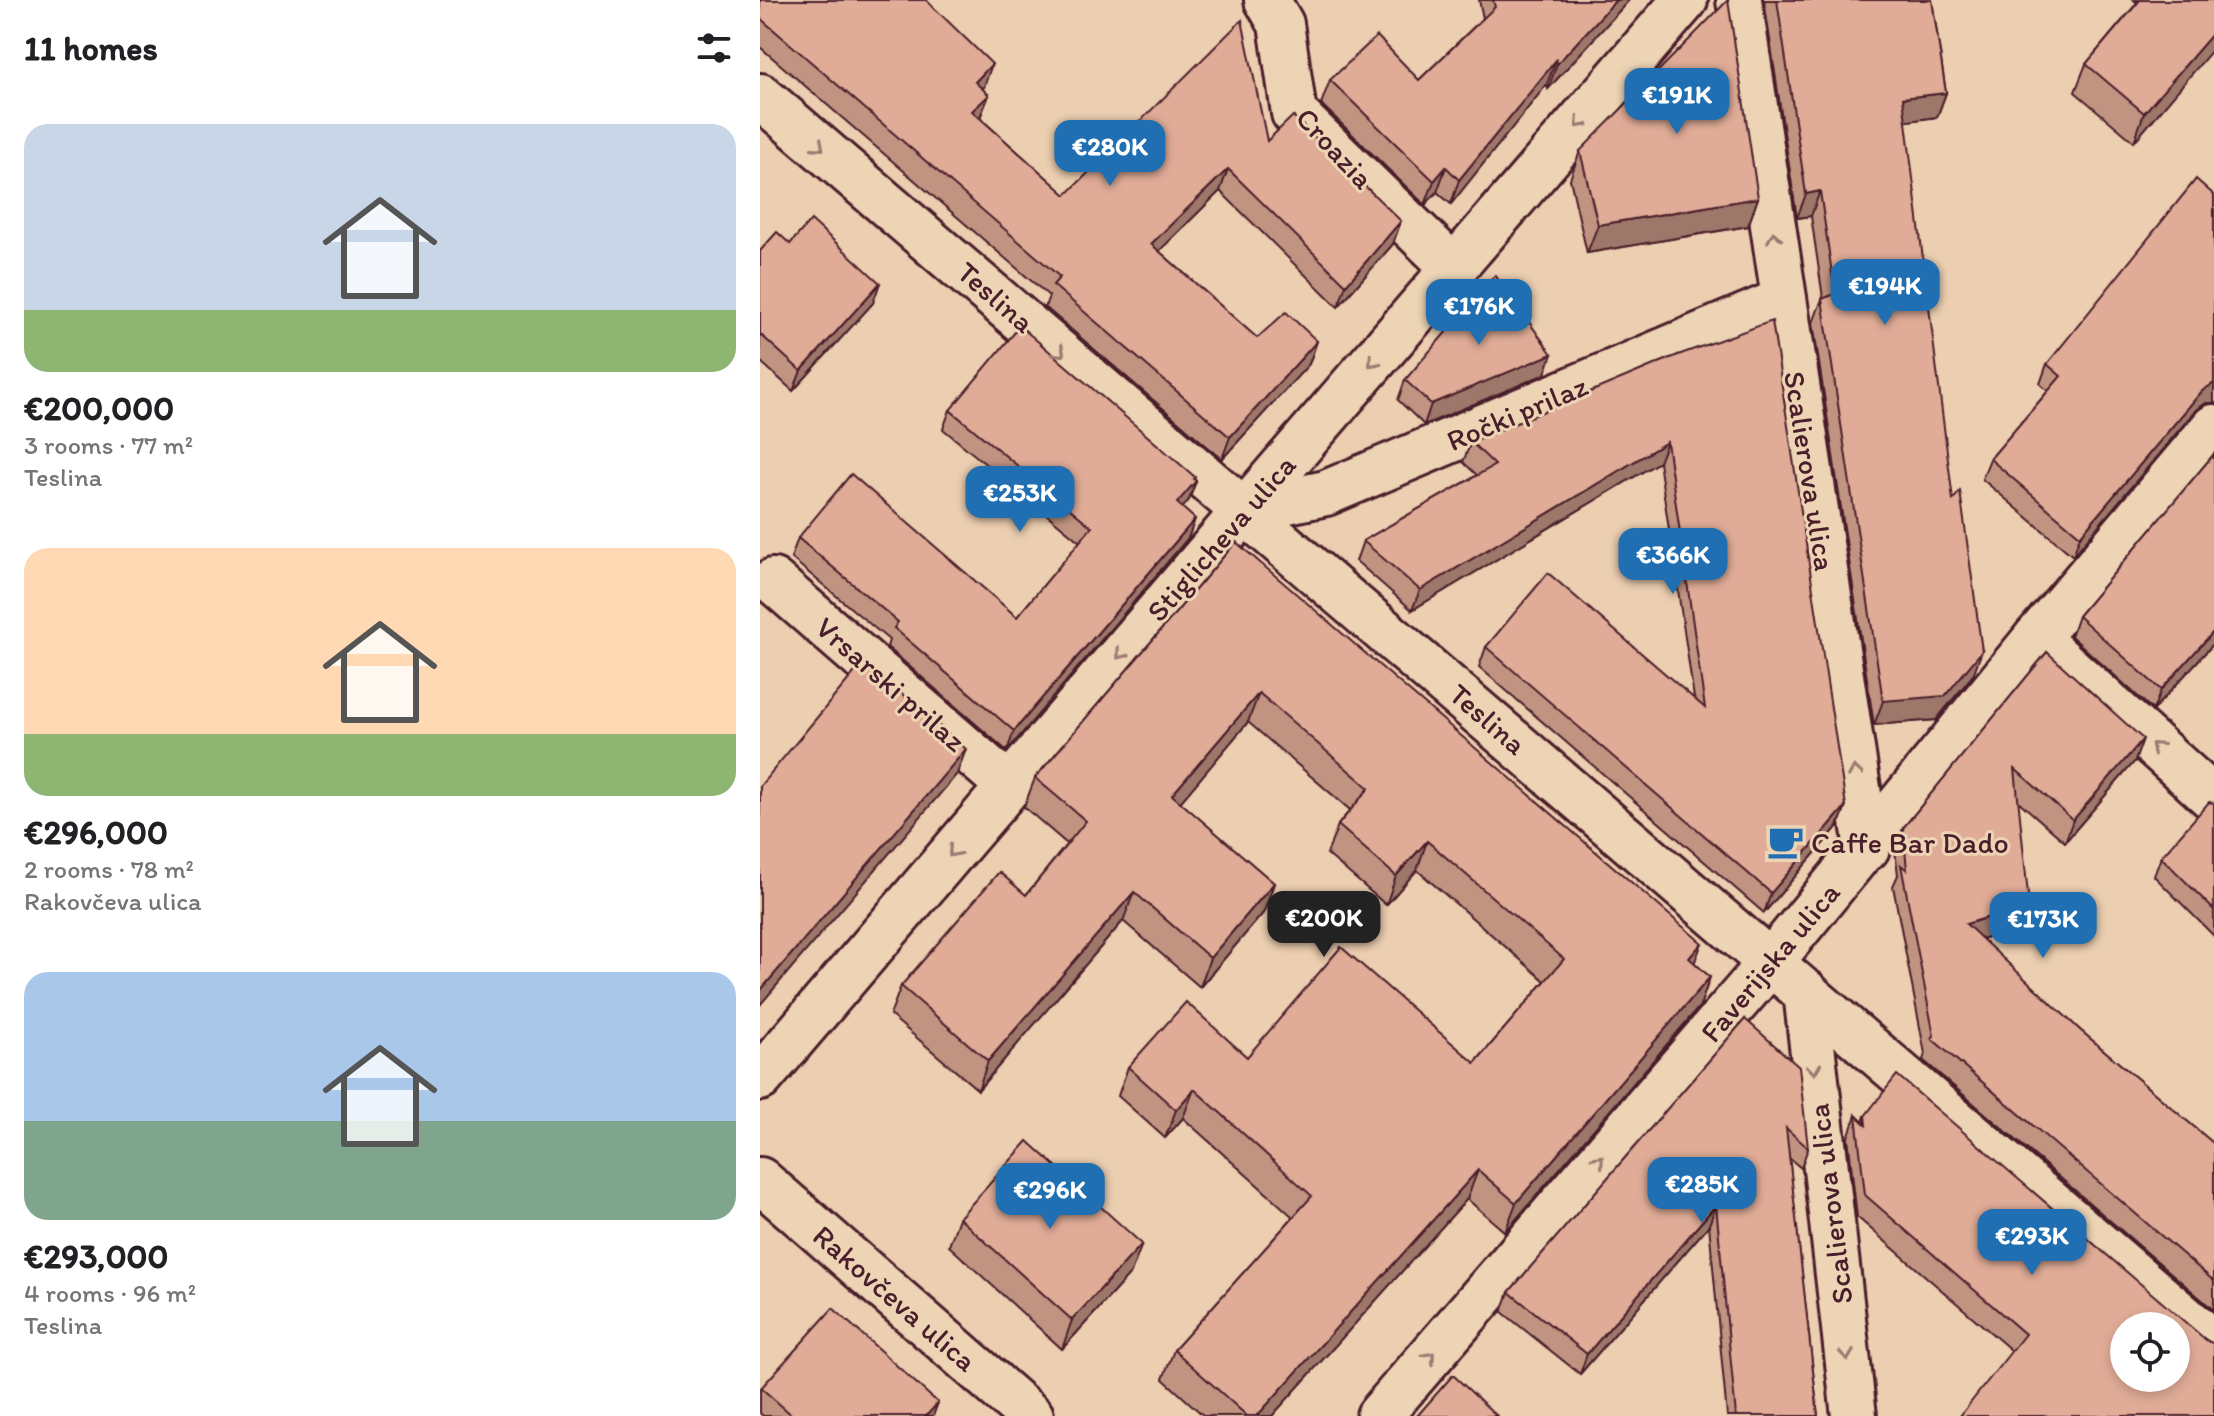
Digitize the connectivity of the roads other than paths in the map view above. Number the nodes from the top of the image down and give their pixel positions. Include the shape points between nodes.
1 (1267, 0) edge
2 (1685, 0) edge
3 (1739, 0) edge
4 (760, 96) edge
5 (1454, 268) junction
6 (1784, 300) junction
7 (2214, 427) edge
8 (1245, 510) junction
9 (773, 581) dead end
10 (2036, 638) junction
11 (1009, 786) junction
12 (2214, 799) edge
13 (1867, 848) junction
14 (1771, 962) junction
15 (1806, 992) junction
16 (760, 1078) edge
17 (760, 1180) edge
18 (2214, 1343) edge
19 (1031, 1416) edge
20 (1379, 1416) edge
21 (1854, 1416) edge

1 - 5 street, Croazia via 1281,24 1294,113
2 -> 5 street, Stiglicheva ulica
6 -> 3 street, Scalierova ulica
4 -> 8 street, Teslina
5 -> 8 street, Stiglicheva ulica
6 - 8 street, Ročki prilaz via 1326,493
13 -> 6 street, Scalierova ulica
7 - 10 street, Faverijska ulica
8 -> 11 street, Stiglicheva ulica
8 - 14 street, Teslina
9 - 11 street, Vrsarski prilaz
12 -> 10 street
10 - 13 street, Faverijska ulica
11 -> 16 street, Stiglicheva ulica
13 - 14 street, Faverijska ulica
14 - 15 street, Teslina
20 -> 14 street, Faverijska ulica
15 - 18 street, Teslina
15 -> 21 street, Scalierova ulica
17 - 19 street, Rakovčeva ulica

